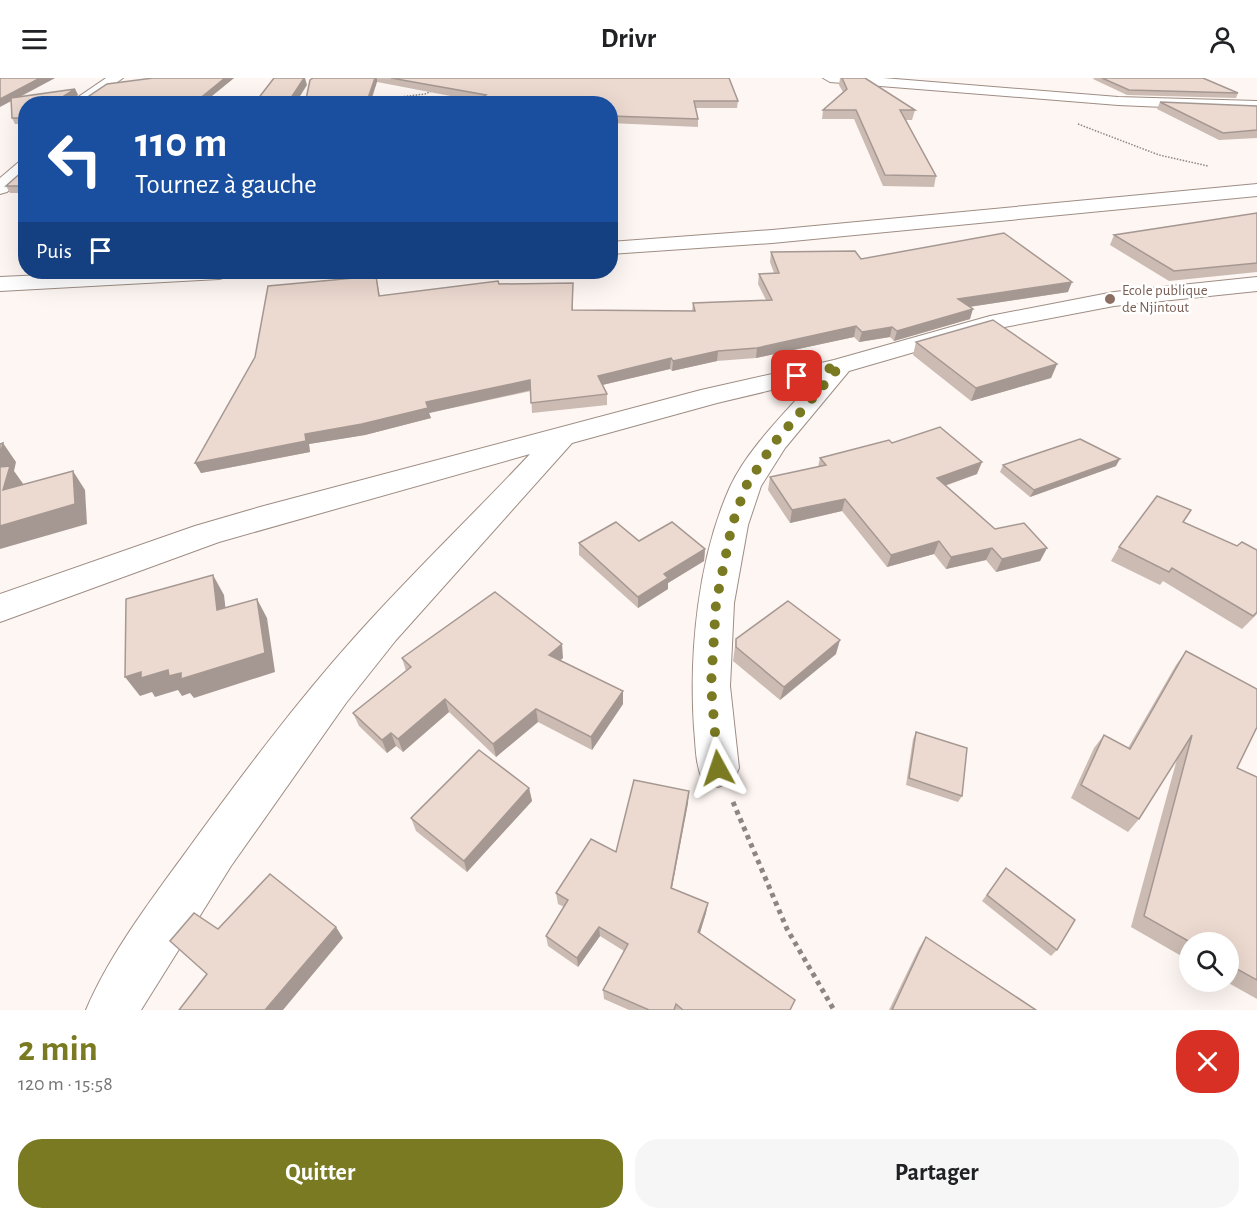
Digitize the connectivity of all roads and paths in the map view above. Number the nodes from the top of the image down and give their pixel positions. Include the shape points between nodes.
1 (116, 78) edge
2 (830, 78) edge
3 (442, 87) edge
4 (88, 96) edge
5 (406, 96) edge
6 (1257, 106) edge
7 (1073, 122) dead end
8 (1215, 168) dead end
9 (18, 172) edge
10 (18, 184) edge
11 (3, 185) edge
12 (1257, 190) edge
13 (618, 247) edge
14 (91, 279) edge
15 (0, 284) edge
16 (1257, 284) edge
17 (840, 366) junction
18 (562, 436) junction
19 (0, 608) edge
20 (718, 768) joint
21 (112, 1010) edge
22 (834, 1010) edge

1 - 4 main road
2 - 6 main road via 1118,101
3 - 5 path
7 - 8 path via 1159,155
9 - 11 main road
10 - 11 main road
12 - 13 main road
14 - 15 main road
16 - 17 main road via 1114,299 1043,312
17 - 18 main road
17 - 20 main road via 774,443 746,486 732,525 716,603 712,663
18 - 19 main road via 207,534
18 - 21 main road via 382,631 305,725 181,899
20 - 22 path via 787,928

